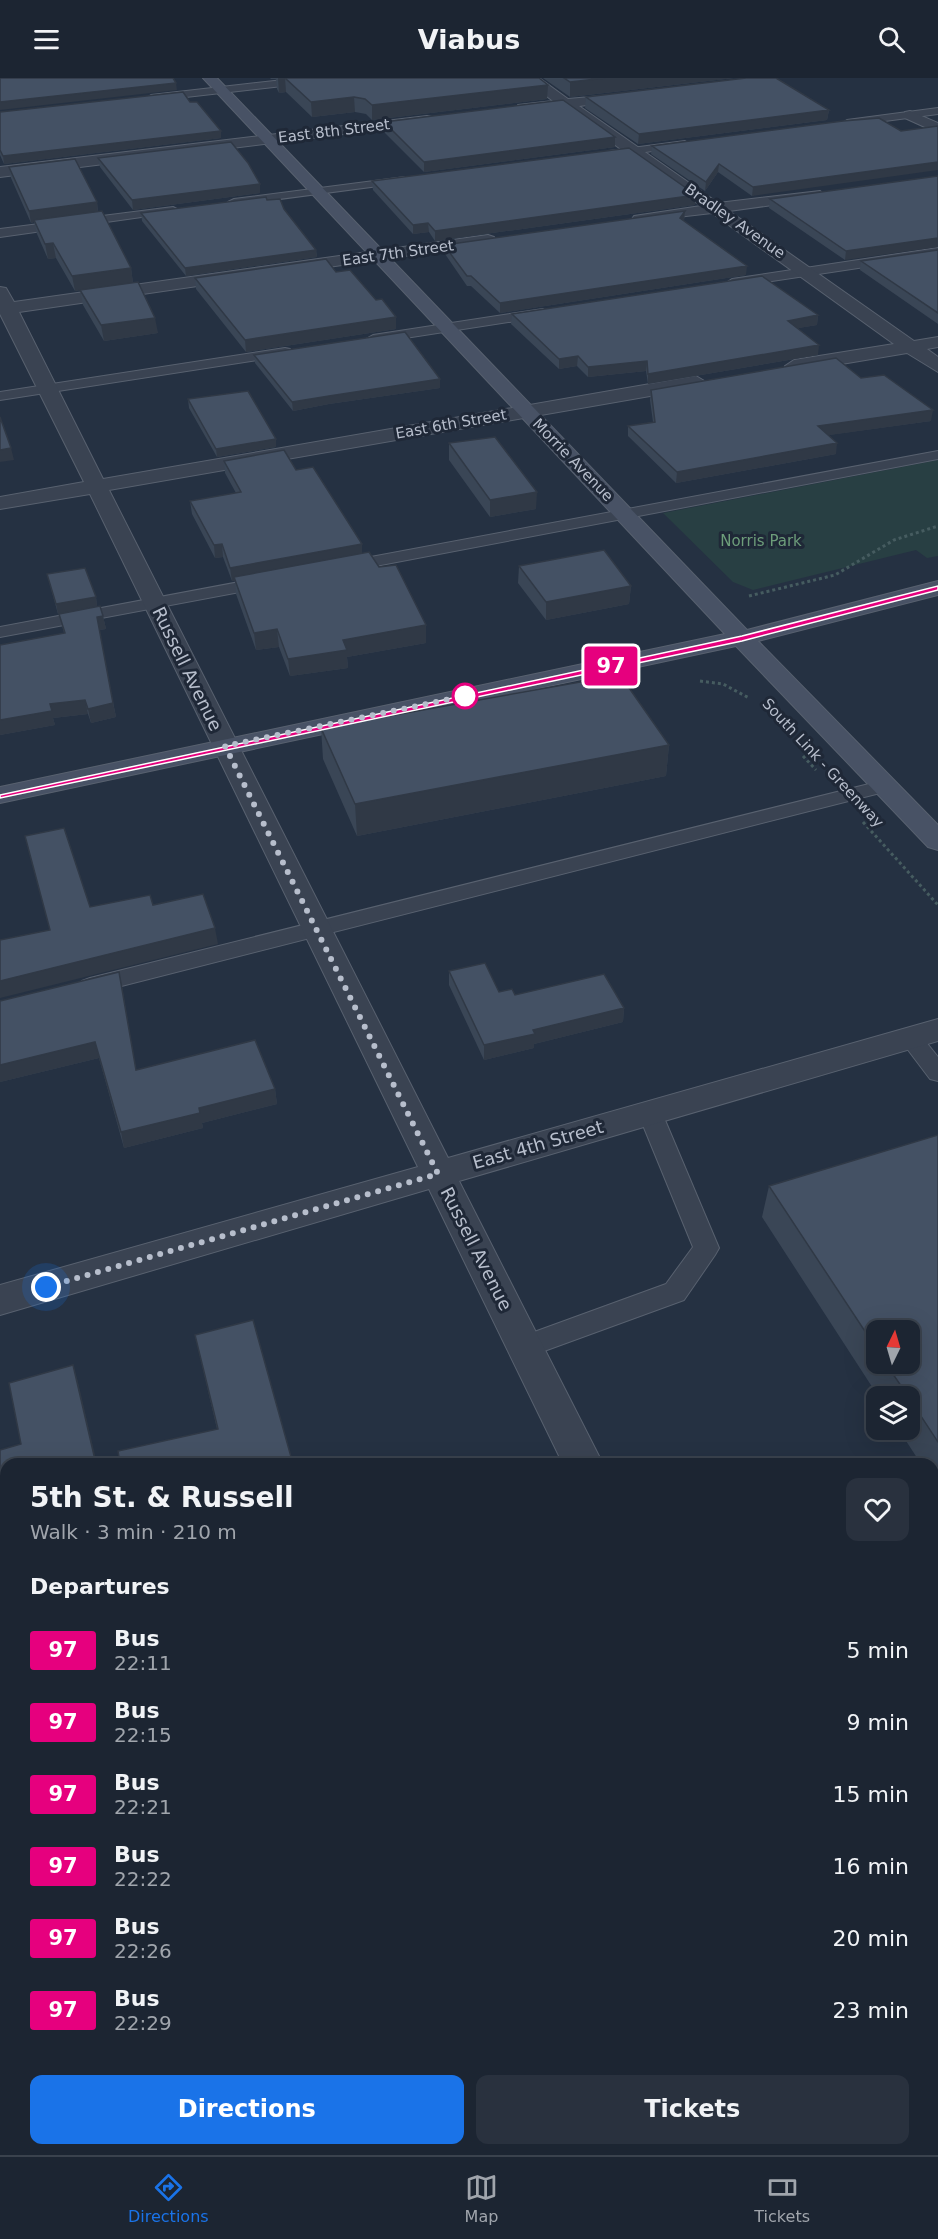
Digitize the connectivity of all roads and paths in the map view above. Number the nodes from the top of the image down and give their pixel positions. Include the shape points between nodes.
1 (327, 78) edge
2 (530, 78) edge
3 (215, 84) edge
4 (648, 93) edge
5 (140, 99) edge
6 (566, 103) junction
7 (509, 110) edge
8 (938, 111) edge
9 (910, 115) junction
10 (440, 118) edge
11 (830, 125) edge
12 (938, 129) edge
13 (267, 138) junction
14 (692, 143) edge
15 (634, 150) junction
16 (599, 155) edge
17 (0, 172) edge
18 (411, 179) edge
19 (318, 191) junction
20 (833, 192) edge
21 (224, 204) edge
22 (188, 208) edge
23 (716, 208) junction
24 (623, 221) edge
25 (0, 232) edge
26 (507, 238) edge
27 (938, 252) edge
28 (379, 256) junction
29 (806, 272) junction
30 (713, 286) edge
31 (3, 303) edge
32 (551, 311) edge
33 (447, 327) junction
34 (353, 342) edge
35 (938, 342) edge
36 (910, 347) junction
37 (295, 351) edge
38 (938, 366) edge
39 (770, 370) edge
40 (712, 380) edge
41 (48, 388) junction
42 (0, 396) edge
43 (526, 411) junction
44 (938, 455) edge
45 (96, 486) junction
46 (0, 503) edge
47 (624, 514) junction
48 (938, 526) edge
49 (330, 570) edge
50 (284, 578) edge
51 (938, 588) edge
52 (154, 603) junction
53 (708, 603) junction
54 (0, 632) edge
55 (742, 638) junction
56 (670, 653) junction
57 (756, 705) dead end
58 (225, 746) junction
59 (802, 756) dead end
60 (885, 786) junction
61 (0, 795) edge
62 (841, 798) junction
63 (938, 842) edge
64 (938, 905) edge
65 (316, 929) junction
66 (68, 991) edge
67 (924, 1034) edge
68 (938, 1073) edge
69 (650, 1113) junction
70 (438, 1174) junction
71 (0, 1300) edge
72 (525, 1347) junction
73 (580, 1458) edge

1 - 3 lane
2 - 6 street, Bradley Avenue
3 - 5 lane
3 - 13 street, Morrie Avenue
4 - 6 street
6 - 7 street
6 - 15 street, Bradley Avenue
8 - 9 lane
9 - 11 lane
9 - 12 street
10 - 13 street, East 8th Street
13 - 17 street, East 8th Street
13 - 19 street, Morrie Avenue
14 - 15 lane
15 - 16 lane
15 - 23 street, Bradley Avenue
18 - 19 lane
19 - 21 lane
19 - 28 street, Morrie Avenue
20 - 23 street
22 - 25 lane
23 - 24 street
23 - 29 street, Bradley Avenue
26 - 28 street, East 7th Street
27 - 29 lane
28 - 31 street, East 7th Street
28 - 33 street, Morrie Avenue
29 - 30 lane
29 - 36 street, Bradley Avenue
31 - 41 street, Russell Avenue
32 - 33 lane
33 - 34 lane
33 - 43 street, Morrie Avenue
35 - 36 street
36 - 38 street, Bradley Avenue
36 - 39 street
37 - 41 lane
40 - 43 street, East 6th Street
41 - 42 lane
41 - 45 street, Russell Avenue
43 - 45 street, East 6th Street
43 - 47 street, Morrie Avenue
44 - 47 lane
45 - 46 street, East 6th Street
45 - 52 street, Russell Avenue
47 - 49 lane
47 - 53 street, Morrie Avenue
48 - 53 path via 894,540 835,574 767,593
50 - 52 lane
51 - 55 street
52 - 54 lane
52 - 58 street, Russell Avenue
53 - 55 street, Morrie Avenue
55 - 56 street
55 - 60 street, Morrie Avenue
56 - 57 path, South Link - Greenway via 693,681 723,684
56 - 58 street
58 - 61 street
58 - 65 street, Russell Avenue
59 - 62 path, South Link - Greenway
60 - 62 lane
60 - 63 street, Morrie Avenue
62 - 64 path, South Link - Greenway
62 - 65 lane
65 - 66 lane
65 - 70 street, Russell Avenue
67 - 68 lane
67 - 69 street, East 4th Street
69 - 70 street, East 4th Street
69 - 72 lane via 706,1248 675,1292
70 - 71 street, East 4th Street
70 - 72 street, Russell Avenue
72 - 73 street, Russell Avenue

